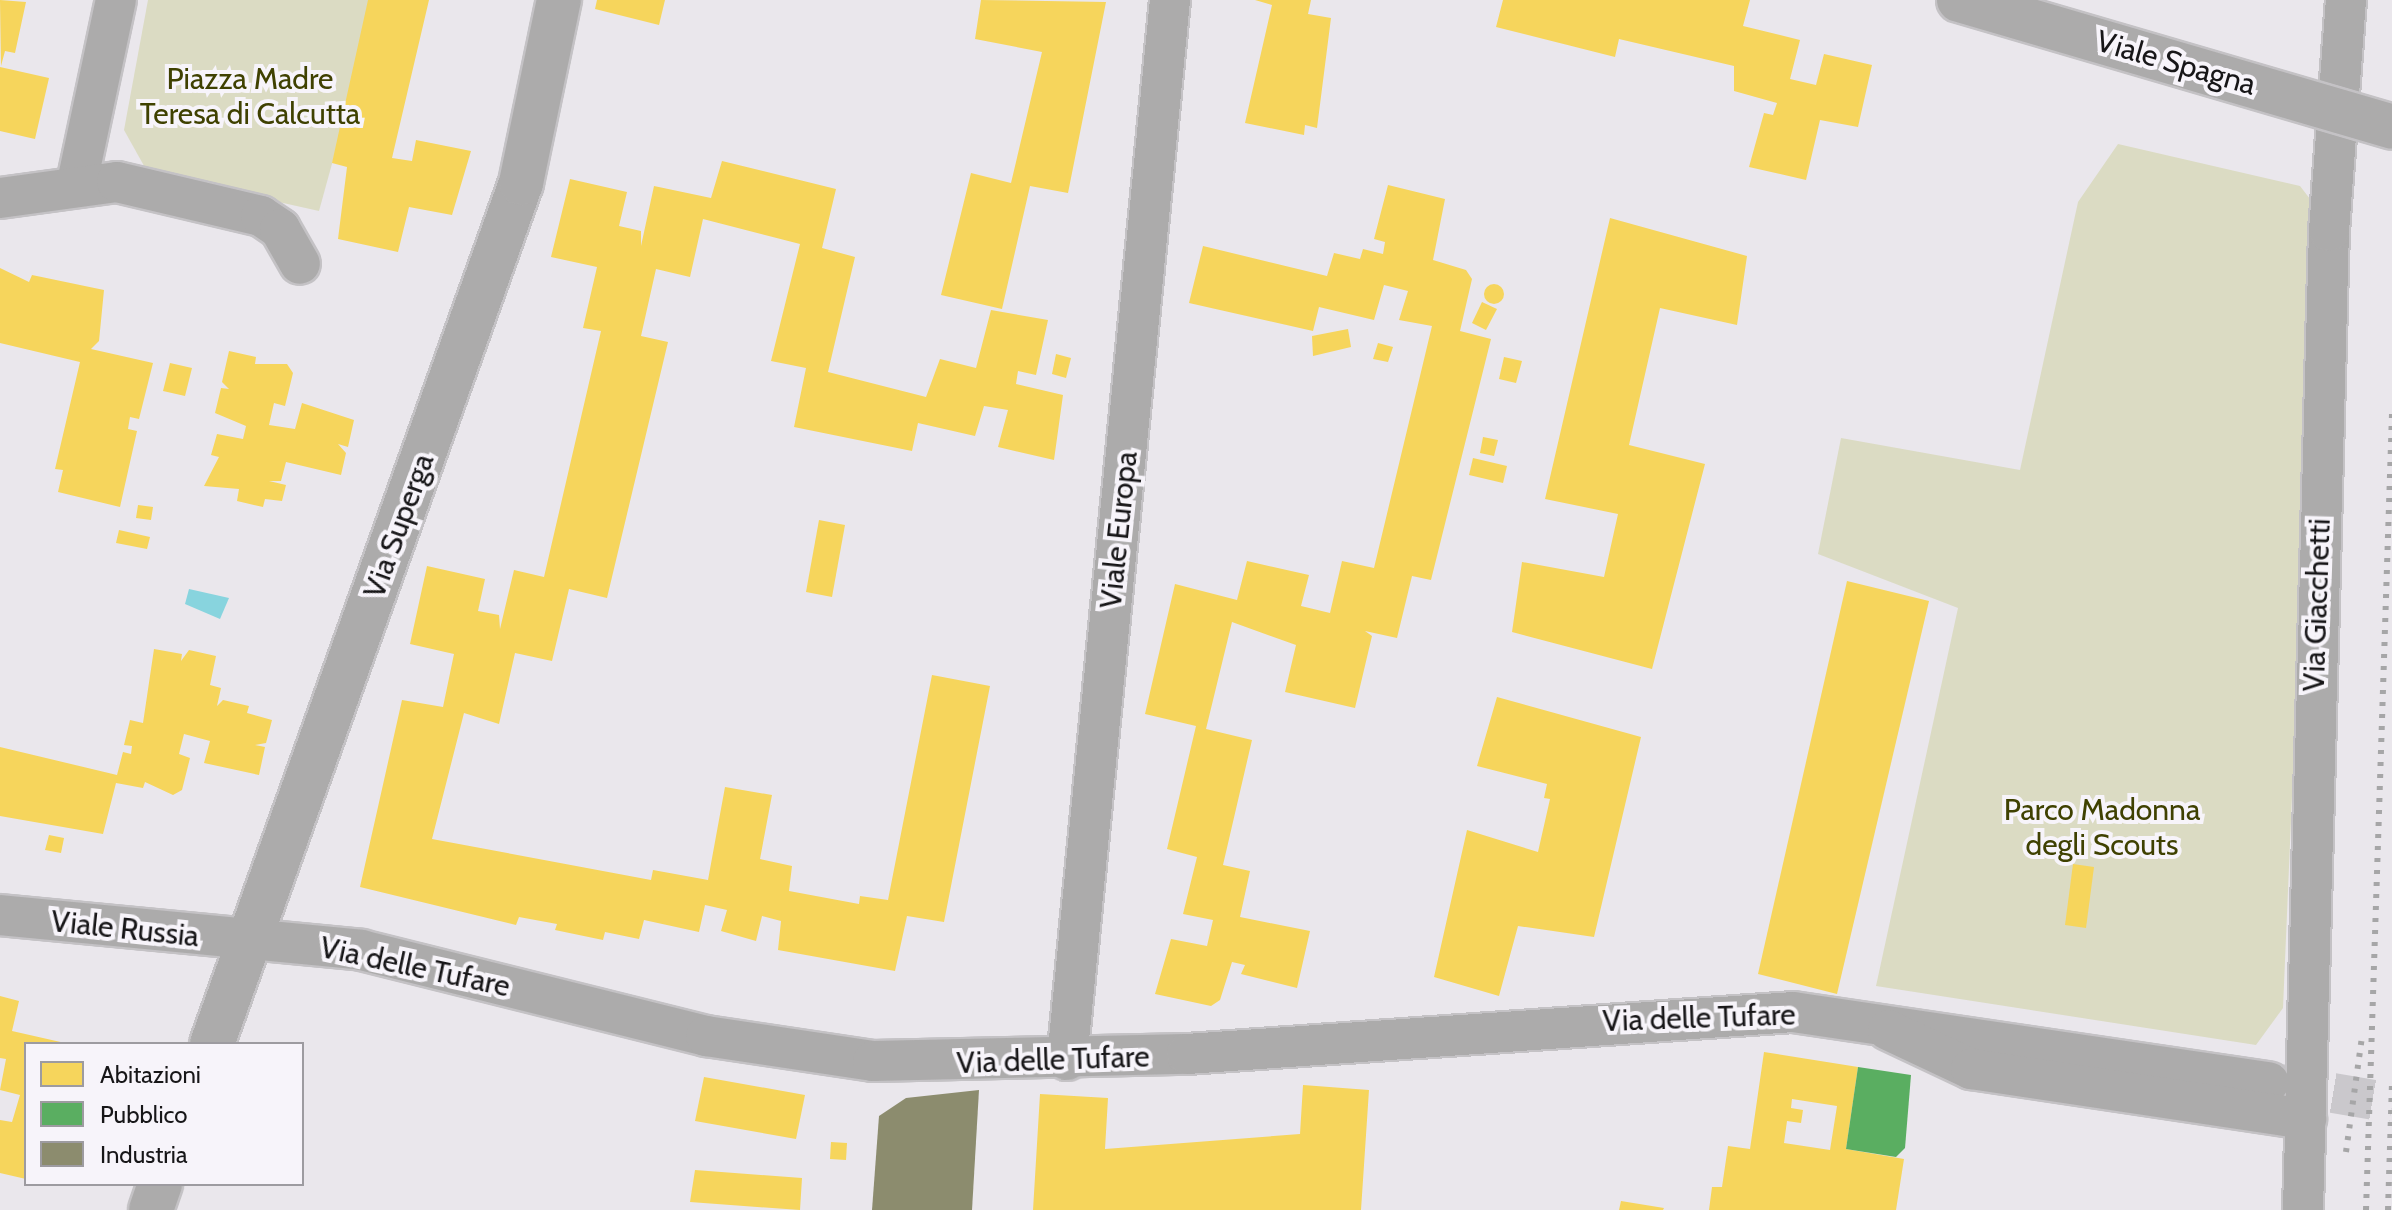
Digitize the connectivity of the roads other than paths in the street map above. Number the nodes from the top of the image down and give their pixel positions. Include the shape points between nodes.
1 (116, 0) edge
2 (559, 0) edge
3 (1170, 0) edge
4 (1959, 0) edge
5 (2346, 0) edge
6 (2392, 127) edge
7 (77, 183) junction
8 (0, 198) edge
9 (300, 264) dead end
10 (0, 915) edge
11 (250, 941) junction
12 (1867, 1018) junction
13 (213, 1042) edge
14 (1067, 1060) junction
15 (2269, 1082) tunnel mouth
16 (2306, 1119) junction
17 (159, 1186) edge
18 (151, 1210) edge
19 (2303, 1210) edge

1 - 7 street
2 - 11 street, Via Superga via 521,183
3 - 14 street, Viale Europa
4 - 6 street, Viale Spagna, bridge
5 - 16 street, Via Giacchetti via 2329,246
7 - 8 street
7 - 9 street via 117,182 261,216 280,229
10 - 11 street, Viale Russia
11 - 13 street, Via Superga
11 - 14 street, Via delle Tufare via 361,950 706,1036 781,1048 936,1064
12 - 14 street, Via delle Tufare via 1730,1013
12 - 15 street, Via delle Tufare
12 - 16 street, Via delle Tufare via 1971,1069
16 - 19 street, Via Giacchetti
17 - 18 street

